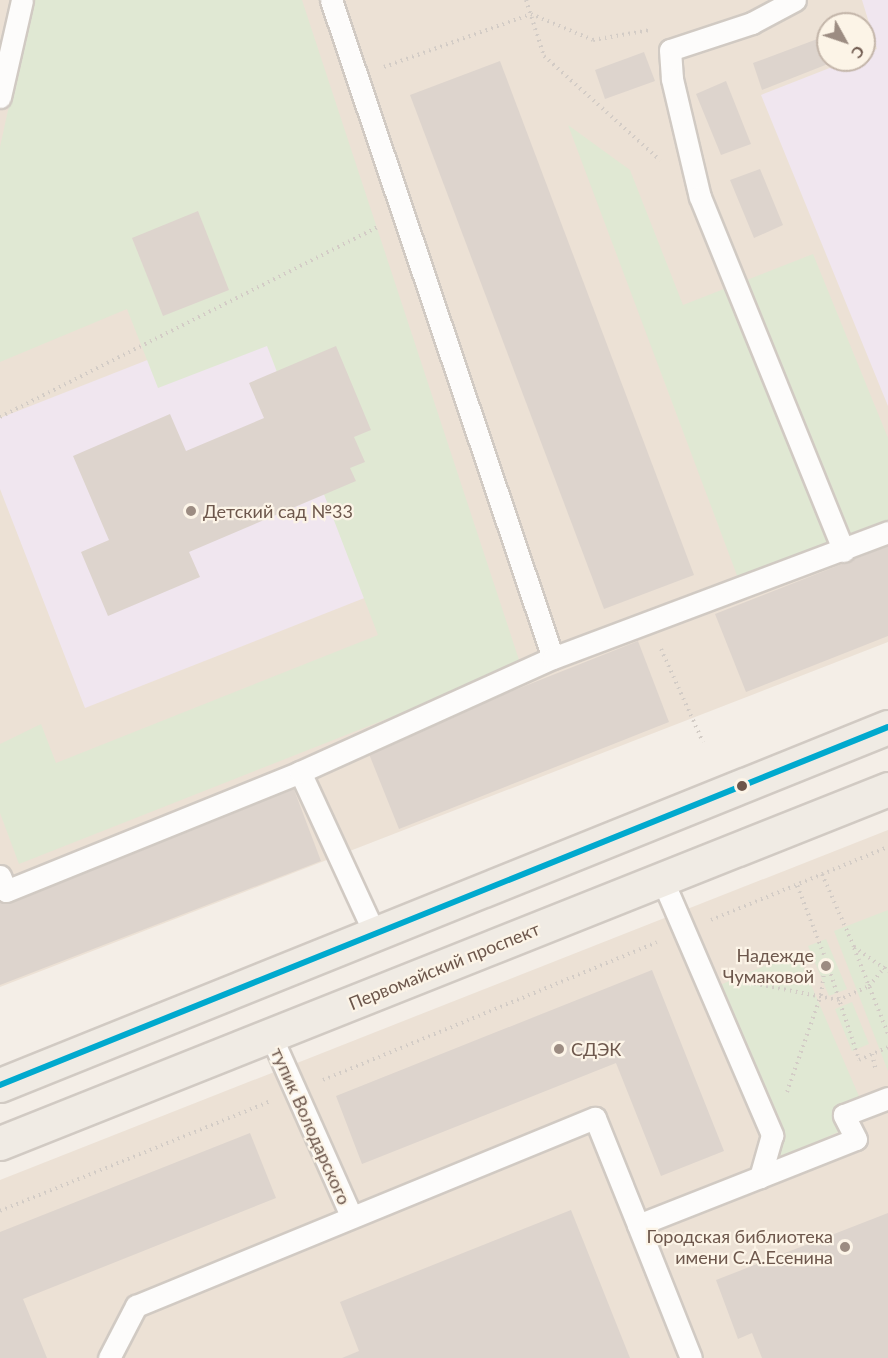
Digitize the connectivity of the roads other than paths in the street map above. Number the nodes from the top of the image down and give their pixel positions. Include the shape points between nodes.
1 (22, 0) edge
2 (331, 0) edge
3 (795, 0) edge
4 (0, 97) edge
5 (888, 532) edge
6 (844, 551) junction
7 (553, 658) junction
8 (888, 727) edge
9 (300, 772) junction
10 (888, 789) edge
11 (0, 876) edge
12 (662, 879) junction
13 (375, 933) junction
14 (271, 1036) junction
15 (0, 1085) edge
16 (888, 1098) edge
17 (0, 1143) edge
18 (760, 1177) junction
19 (351, 1216) junction
20 (638, 1225) junction
21 (109, 1358) edge
22 (691, 1358) edge

1 - 4 lane
2 - 7 lane
3 - 6 lane via 752,23 670,50 672,79 700,197
5 - 6 lane
6 - 7 lane
7 - 9 lane
8 - 13 main road
9 - 11 lane via 6,891
9 - 13 lane
10 - 12 main road, Первомайский проспект
12 - 14 main road, Первомайский проспект
12 - 18 lane via 772,1136
13 - 15 main road
14 - 17 main road, Первомайский проспект
14 - 19 lane, тупик Володарского
16 - 18 lane via 844,1114 856,1139
18 - 20 lane
19 - 20 lane via 595,1118
19 - 21 lane via 136,1306
20 - 22 lane

